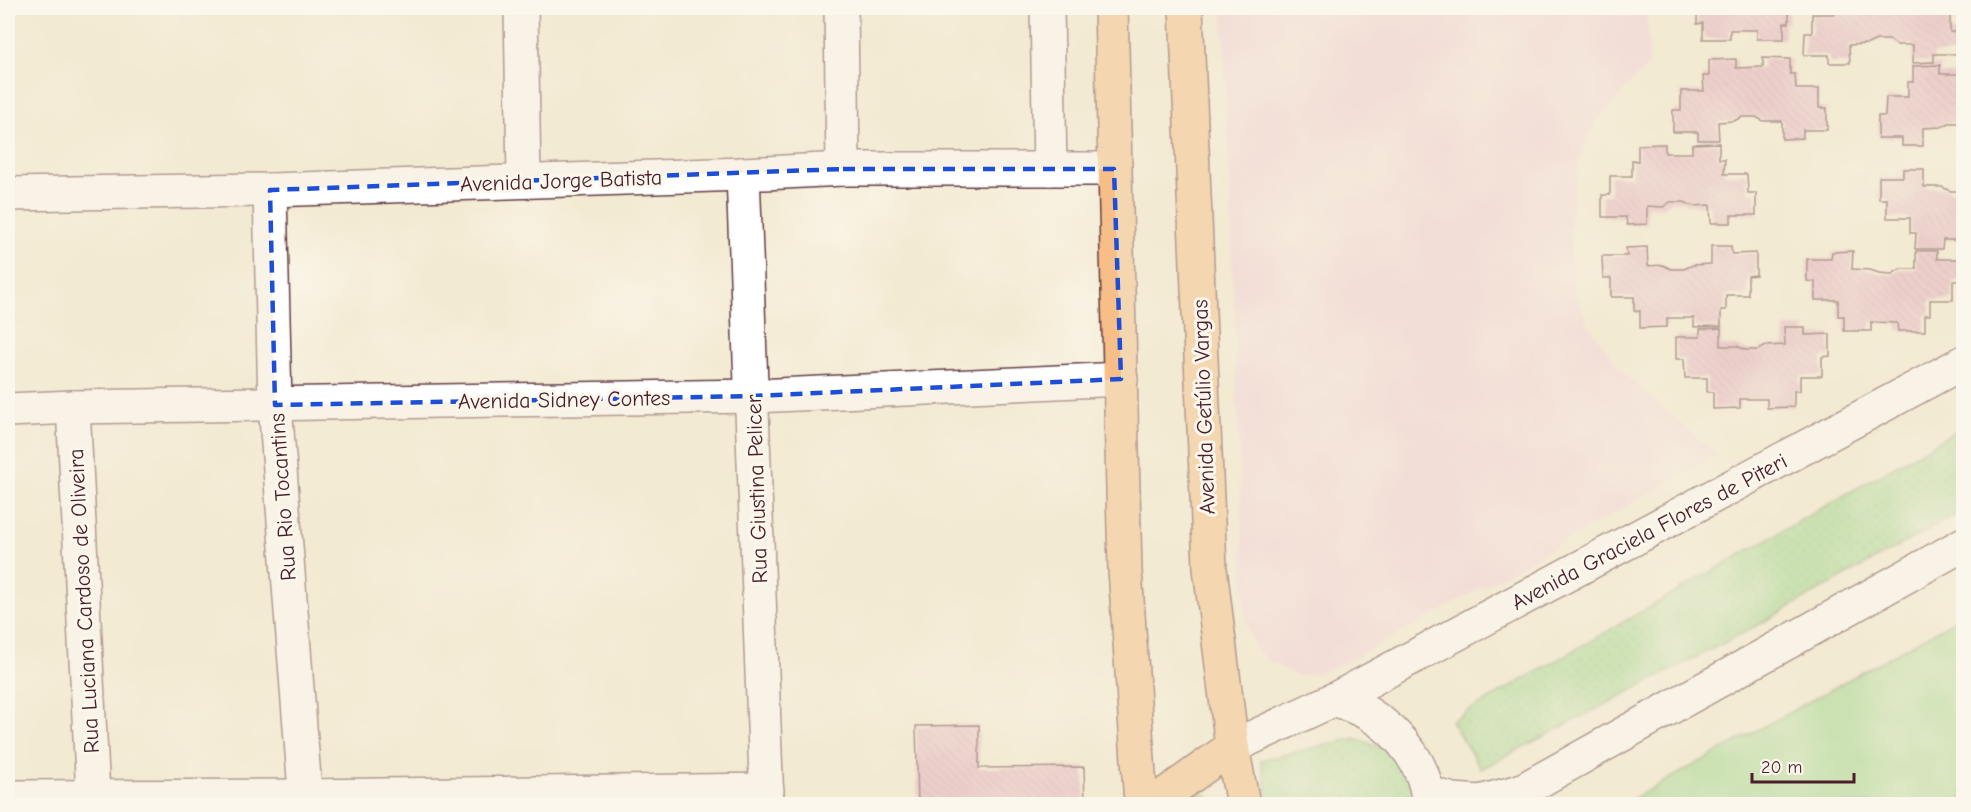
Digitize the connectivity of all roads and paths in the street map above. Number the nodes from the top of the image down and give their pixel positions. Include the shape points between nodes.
1 (521, 8) edge
2 (841, 8) edge
3 (1047, 8) edge
4 (1111, 8) edge
5 (1186, 8) edge
6 (843, 169) junction
7 (1050, 169) junction
8 (1114, 169) junction
9 (743, 174) junction
10 (524, 180) junction
11 (270, 190) junction
12 (8, 194) edge
13 (1964, 362) edge
14 (1121, 380) junction
15 (753, 396) junction
16 (275, 405) junction
17 (73, 407) junction
18 (8, 410) edge
19 (1964, 544) edge
20 (1335, 699) junction
21 (1232, 747) junction
22 (93, 795) junction
23 (8, 797) edge
24 (767, 797) edge
25 (1511, 797) edge
26 (1428, 799) edge
27 (306, 800) edge
28 (1141, 804) edge
29 (1152, 804) edge
30 (1243, 804) edge

1 - 10 street
2 - 6 street
3 - 7 street
4 - 8 main road
5 - 21 main road, Avenida Getúlio Vargas via 1210,568
6 - 7 street, Avenida Jorge Batista
6 - 9 street, Avenida Jorge Batista
7 - 8 street, Avenida Jorge Batista
8 - 14 main road
9 - 10 street, Avenida Jorge Batista
9 - 15 street, Rua Giustina Pelicer
10 - 11 street, Avenida Jorge Batista
11 - 12 street, Avenida Jorge Batista
11 - 16 street, Rua Rio Tocantins
13 - 20 street, Avenida Graciela Flores de Piteri
14 - 15 street, Avenida Sidney Contes
14 - 28 main road via 1125,570
15 - 16 street, Avenida Sidney Contes
15 - 24 street, Rua Giustina Pelicer
16 - 17 street, Avenida Sidney Contes
16 - 27 street, Rua Rio Tocantins
17 - 18 street, Avenida Sidney Contes
17 - 22 street, Rua Luciana Cardoso de Oliveira
19 - 25 street
20 - 21 street, Avenida Graciela Flores de Piteri
20 - 26 street via 1369,714 1396,734 1417,762
21 - 29 main road
21 - 30 main road, Avenida Getúlio Vargas
22 - 23 street
22 - 27 street
24 - 27 street
25 - 26 street via 1480,802

